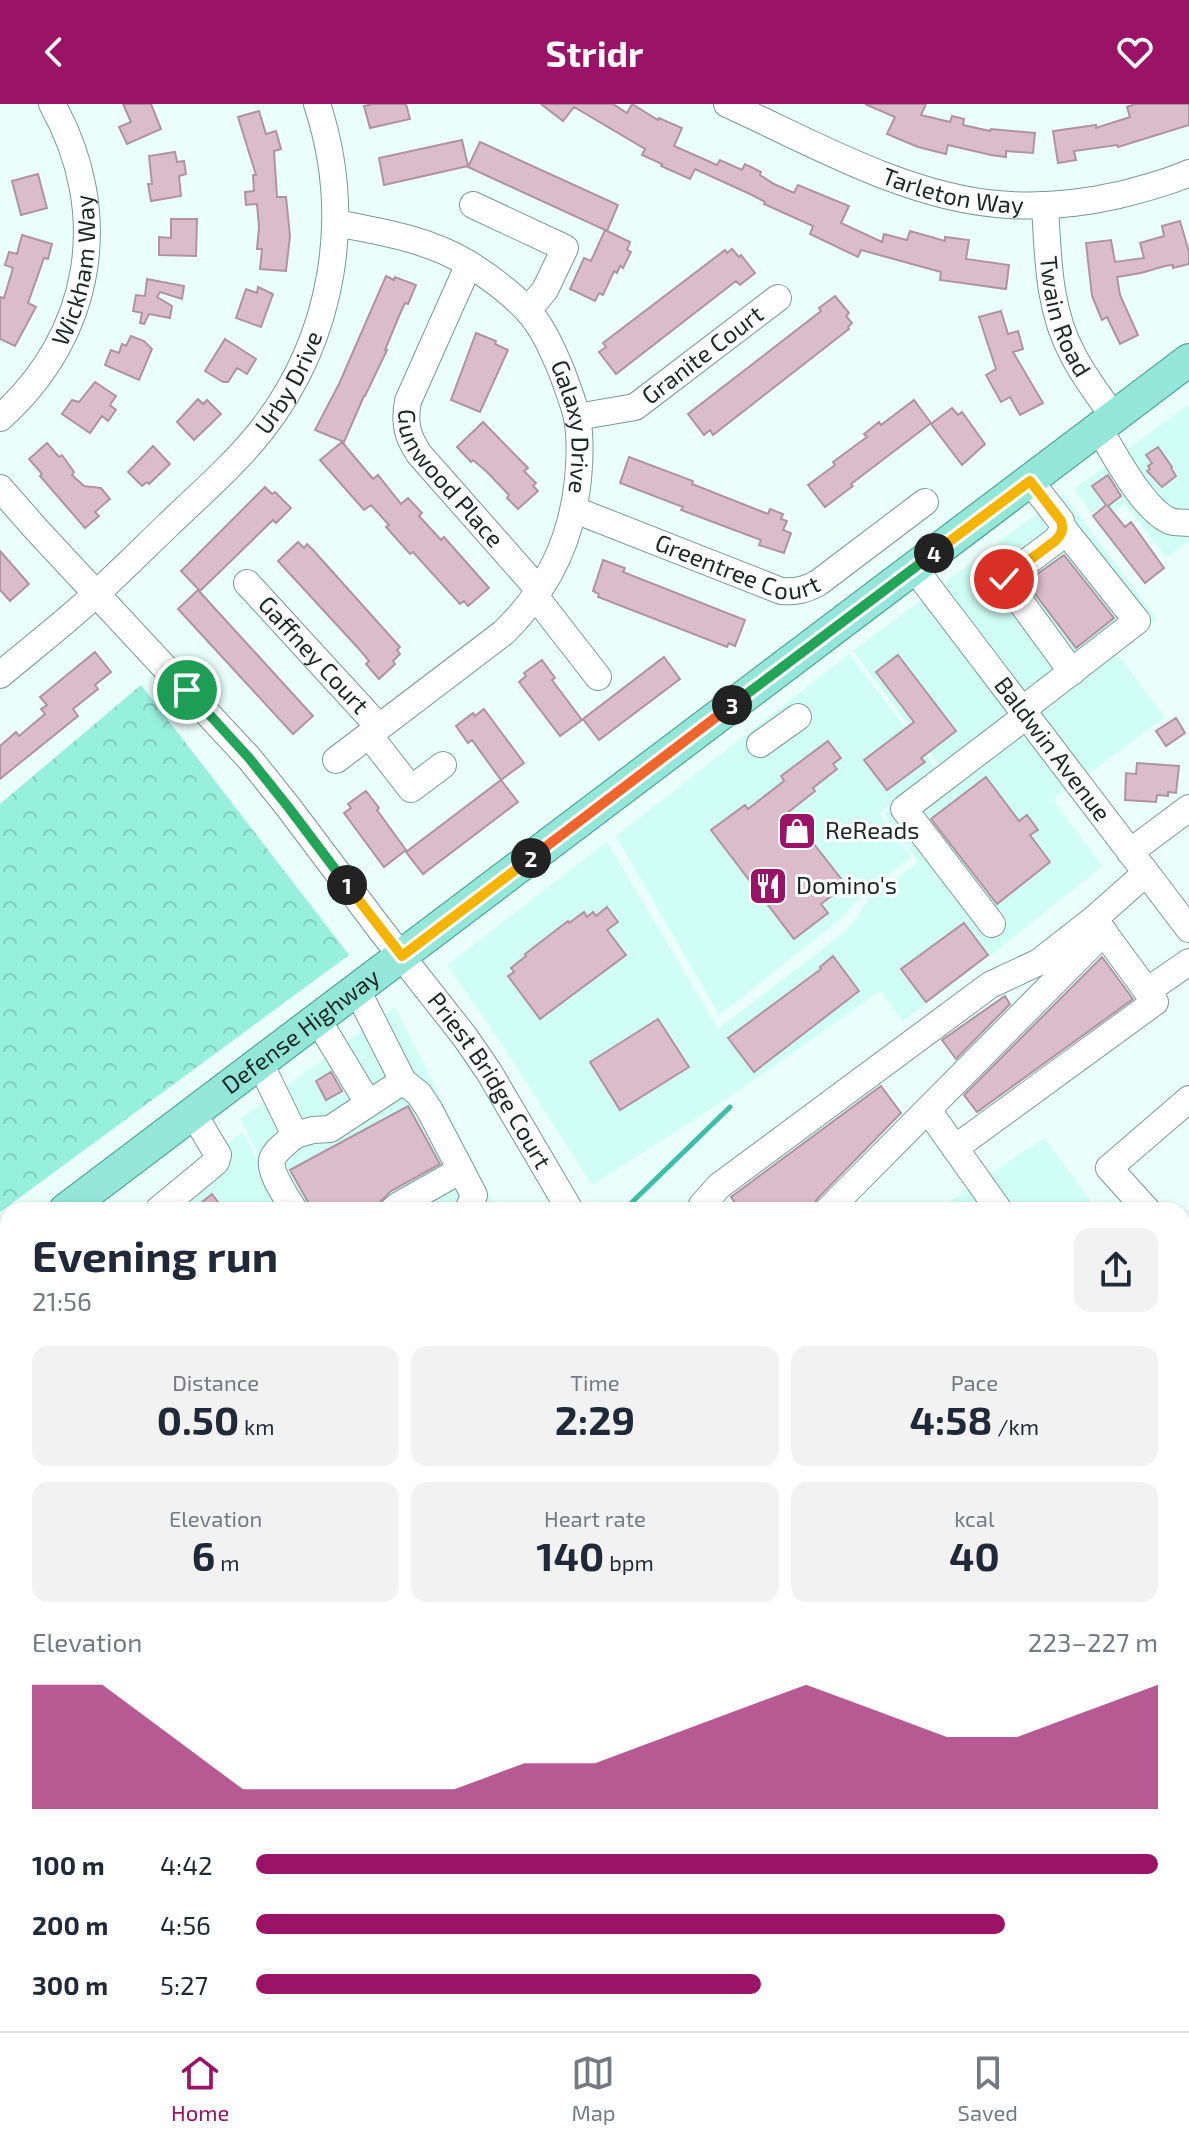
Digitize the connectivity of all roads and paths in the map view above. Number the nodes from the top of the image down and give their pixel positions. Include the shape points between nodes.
1 (52, 104) edge
2 (317, 104) edge
3 (727, 104) edge
4 (1189, 173) edge
5 (473, 205) dead end
6 (1045, 205) junction
7 (336, 223) junction
8 (469, 264) junction
9 (778, 298) dead end
10 (528, 310) junction
11 (1189, 360) edge
12 (577, 417) junction
13 (0, 418) edge
14 (1106, 423) junction
15 (1030, 481) junction
16 (0, 488) edge
17 (925, 502) dead end
18 (575, 510) junction
19 (1189, 523) edge
20 (1063, 528) junction
21 (914, 568) junction
22 (247, 583) dead end
23 (537, 593) junction
24 (96, 594) junction
25 (1072, 672) junction
26 (0, 675) edge
27 (598, 677) dead end
28 (1024, 713) junction
29 (798, 717) dead end
30 (374, 731) junction
31 (760, 744) dead end
32 (336, 760) dead end
33 (443, 765) dead end
34 (1189, 808) edge
35 (1130, 852) junction
36 (1146, 873) junction
37 (992, 924) dead end
38 (1099, 926) junction
39 (1189, 929) edge
40 (402, 956) junction
41 (1189, 962) edge
42 (357, 990) junction
43 (1147, 991) junction
44 (318, 1020) junction
45 (260, 1063) junction
46 (403, 1081) junction
47 (1189, 1099) edge
48 (368, 1103) junction
49 (928, 1110) junction
50 (193, 1113) junction
51 (295, 1135) junction
52 (955, 1148) junction
53 (461, 1170) junction
54 (76, 1202) edge
55 (168, 1202) edge
56 (289, 1202) edge
57 (404, 1202) edge
58 (471, 1202) edge
59 (565, 1202) edge
60 (705, 1202) edge
61 (836, 1202) edge
62 (993, 1202) edge
63 (1140, 1202) edge

1 - 13 street, Wickham Way via 84,190 86,261 80,293 55,354 38,380
2 - 7 street, Urby Drive via 328,137
3 - 6 street, Tarleton Way via 906,183 997,205
4 - 6 street, Tarleton Way via 1095,200
5 - 10 street via 565,248 545,290
6 - 14 street, Twain Road via 1052,299
7 - 8 street, Galaxy Drive via 409,238
7 - 24 street, Urby Drive via 321,318 288,392 228,468
8 - 10 street, Galaxy Drive
8 - 23 street, Gunwood Place via 408,401 406,430 419,454
9 - 12 street, Granite Court via 635,407
10 - 12 street, Galaxy Drive via 557,361
11 - 14 main road, Defense Highway
12 - 18 street, Galaxy Drive via 581,454
14 - 15 main road, Defense Highway
14 - 19 street, Twain Road via 1142,498 1170,521
15 - 20 street
15 - 21 main road, Defense Highway
16 - 24 street, Priest Bridge Court
17 - 18 street, Greentree Court via 818,583 795,592
18 - 23 street, Galaxy Drive via 568,536
20 - 25 street via 1055,541 1004,579
20 - 25 street via 1137,621
21 - 28 street, Baldwin Avenue
21 - 40 main road, Defense Highway
22 - 30 street, Gaffney Court
23 - 27 street, Gunwood Place
23 - 30 street, Galaxy Drive via 503,633
24 - 26 street, Urby Drive
24 - 40 street, Priest Bridge Court via 249,758
25 - 28 street
28 - 35 street, Baldwin Avenue
28 - 37 street via 904,809
29 - 31 street
30 - 32 street, Galaxy Drive
30 - 33 street, Gaffney Court via 411,789
34 - 35 street
35 - 36 street, Baldwin Avenue
36 - 38 street
36 - 39 street, Baldwin Avenue
38 - 43 street
38 - 49 street
38 - 60 street via 990,985 719,1186
40 - 42 main road, Defense Highway
40 - 59 street, Priest Bridge Court via 489,1072
41 - 43 street
42 - 44 main road, Defense Highway
42 - 46 street
43 - 52 street via 1155,1002
44 - 45 main road, Defense Highway
44 - 48 street
45 - 50 main road, Defense Highway
45 - 51 street
46 - 48 street
46 - 53 street via 429,1109
47 - 63 street via 1109,1168
48 - 51 street via 330,1129
49 - 52 street
49 - 61 street
50 - 54 main road, Defense Highway
50 - 55 street via 218,1155
51 - 56 street via 272,1160 272,1171
52 - 62 street
53 - 57 street
53 - 58 street via 474,1195

